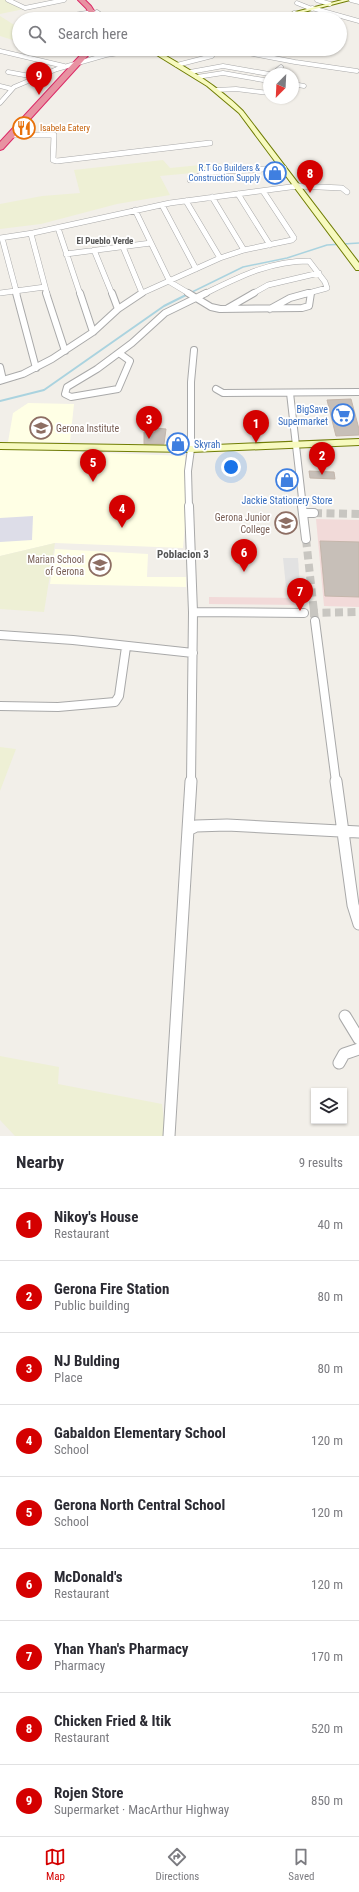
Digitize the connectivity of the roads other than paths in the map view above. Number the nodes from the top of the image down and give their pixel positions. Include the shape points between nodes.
1 (8, 0) edge
2 (64, 0) edge
3 (81, 0) edge
4 (317, 0) edge
5 (349, 0) edge
6 (359, 2) edge
7 (297, 3) dead end
8 (330, 4) junction
9 (312, 8) junction
10 (93, 12) edge
11 (298, 12) edge
12 (326, 12) edge
13 (347, 18) edge
14 (359, 21) edge
15 (0, 51) edge
16 (12, 54) edge
17 (19, 56) edge
18 (84, 56) edge
19 (106, 56) edge
20 (162, 56) edge
21 (212, 56) dead end
22 (264, 56) edge
23 (77, 63) junction
24 (177, 65) junction
25 (65, 66) junction
26 (357, 71) dead end
27 (8, 72) dead end
28 (190, 72) junction
29 (263, 73) edge
30 (0, 74) edge
31 (36, 77) junction
32 (197, 77) junction
33 (27, 80) junction
34 (263, 80) edge
35 (299, 85) edge
36 (0, 86) edge
37 (304, 86) dead end
38 (12, 89) junction
39 (216, 90) junction
40 (263, 92) edge
41 (0, 93) edge
42 (7, 93) junction
43 (0, 101) edge
44 (11, 135) junction
45 (210, 143) dead end
46 (0, 147) edge
47 (284, 168) junction
48 (190, 180) dead end
49 (298, 186) junction
50 (263, 191) junction
51 (347, 192) dead end
52 (238, 194) junction
53 (212, 197) junction
54 (186, 201) junction
55 (162, 205) junction
56 (135, 210) junction
57 (58, 228) junction
58 (31, 234) junction
59 (1, 238) edge
60 (151, 243) junction
61 (270, 245) junction
62 (123, 247) junction
63 (94, 250) junction
64 (244, 250) junction
65 (66, 254) junction
66 (220, 258) junction
67 (359, 268) edge
68 (196, 269) junction
69 (319, 273) junction
70 (170, 282) junction
71 (45, 287) junction
72 (16, 291) junction
73 (142, 293) junction
74 (311, 293) junction
75 (0, 294) edge
76 (195, 298) junction
77 (118, 309) junction
78 (227, 309) junction
79 (270, 309) junction
80 (93, 332) junction
81 (194, 350) dead end
82 (66, 351) junction
83 (119, 353) junction
84 (0, 367) edge
85 (36, 368) junction
86 (1, 381) edge
87 (216, 389) dead end
88 (359, 392) edge
89 (290, 393) junction
90 (359, 442) edge
91 (296, 445) junction
92 (0, 446) edge
93 (191, 449) junction
94 (304, 513) junction
95 (314, 513) tunnel mouth
96 (306, 539) tunnel mouth
97 (193, 612) junction
98 (304, 613) tunnel mouth
99 (315, 621) tunnel mouth
100 (0, 635) edge
101 (126, 647) junction
102 (193, 653) junction
103 (0, 706) edge
104 (190, 829) junction
105 (343, 832) junction
106 (359, 832) edge
107 (359, 924) edge
108 (345, 1016) dead end
109 (359, 1039) edge
110 (359, 1048) edge
111 (339, 1063) dead end
112 (169, 1136) edge

1 - 2 street via 25,8
3 - 10 highway
4 - 8 street
5 - 6 street
5 - 8 main road
7 - 9 street
8 - 9 main road
9 - 11 main road
9 - 12 street
13 - 14 street
15 - 16 street
17 - 25 street
18 - 23 highway
19 - 23 street
20 - 24 main road
21 - 24 street
22 - 26 street
23 - 25 street
23 - 44 highway
24 - 28 main road
25 - 31 street
27 - 31 street
28 - 29 street via 223,66
28 - 32 main road
30 - 33 street
31 - 33 street
32 - 34 street via 223,73
32 - 39 main road
33 - 38 street
35 - 37 street
36 - 38 street
38 - 42 street
39 - 40 street
39 - 47 main road via 245,117
41 - 42 street
42 - 43 street
44 - 45 street via 54,135 52,156 57,161
44 - 46 highway
47 - 48 street via 208,172
47 - 49 main road
49 - 50 street
49 - 51 street via 342,188
49 - 67 main road
50 - 52 street
50 - 61 street via 294,239
52 - 53 street
52 - 61 street
53 - 54 street
53 - 64 street
54 - 55 street
54 - 66 street
55 - 56 street
55 - 68 street
56 - 57 street
56 - 60 street
57 - 58 street
57 - 65 street
58 - 59 street
58 - 71 street
59 - 72 street
60 - 62 street
60 - 70 street
61 - 64 street
62 - 63 street
62 - 73 street
63 - 65 street
63 - 77 street
64 - 66 street
65 - 80 street
66 - 68 street
68 - 70 street
69 - 74 street via 327,288
69 - 76 street via 312,262 306,260 272,265 241,275
69 - 78 street via 268,284
70 - 73 street
70 - 76 street
71 - 72 street
71 - 82 street
72 - 75 street
72 - 85 street
73 - 77 street
74 - 79 street via 290,298
74 - 79 street via 310,304 306,307
76 - 78 street via 213,308
76 - 83 street via 163,314
77 - 80 street
78 - 79 street
80 - 82 street
81 - 93 street via 191,382
82 - 85 street
83 - 83 street via 67,387 65,394 75,396 114,392 118,389 130,361
84 - 86 street
85 - 86 street
87 - 89 street via 223,393
88 - 89 street
89 - 91 street
90 - 91 main road
91 - 93 main road
91 - 94 street
92 - 93 main road
93 - 97 street via 188,471
94 - 95 street
94 - 96 street
97 - 98 street
97 - 102 street
99 - 105 street
100 - 101 street via 82,640
101 - 102 street
101 - 103 street via 119,696 115,702 58,707
102 - 104 street
104 - 105 street via 227,825
104 - 112 street
105 - 106 street
105 - 107 street via 352,901
108 - 109 street
110 - 111 street via 344,1054

